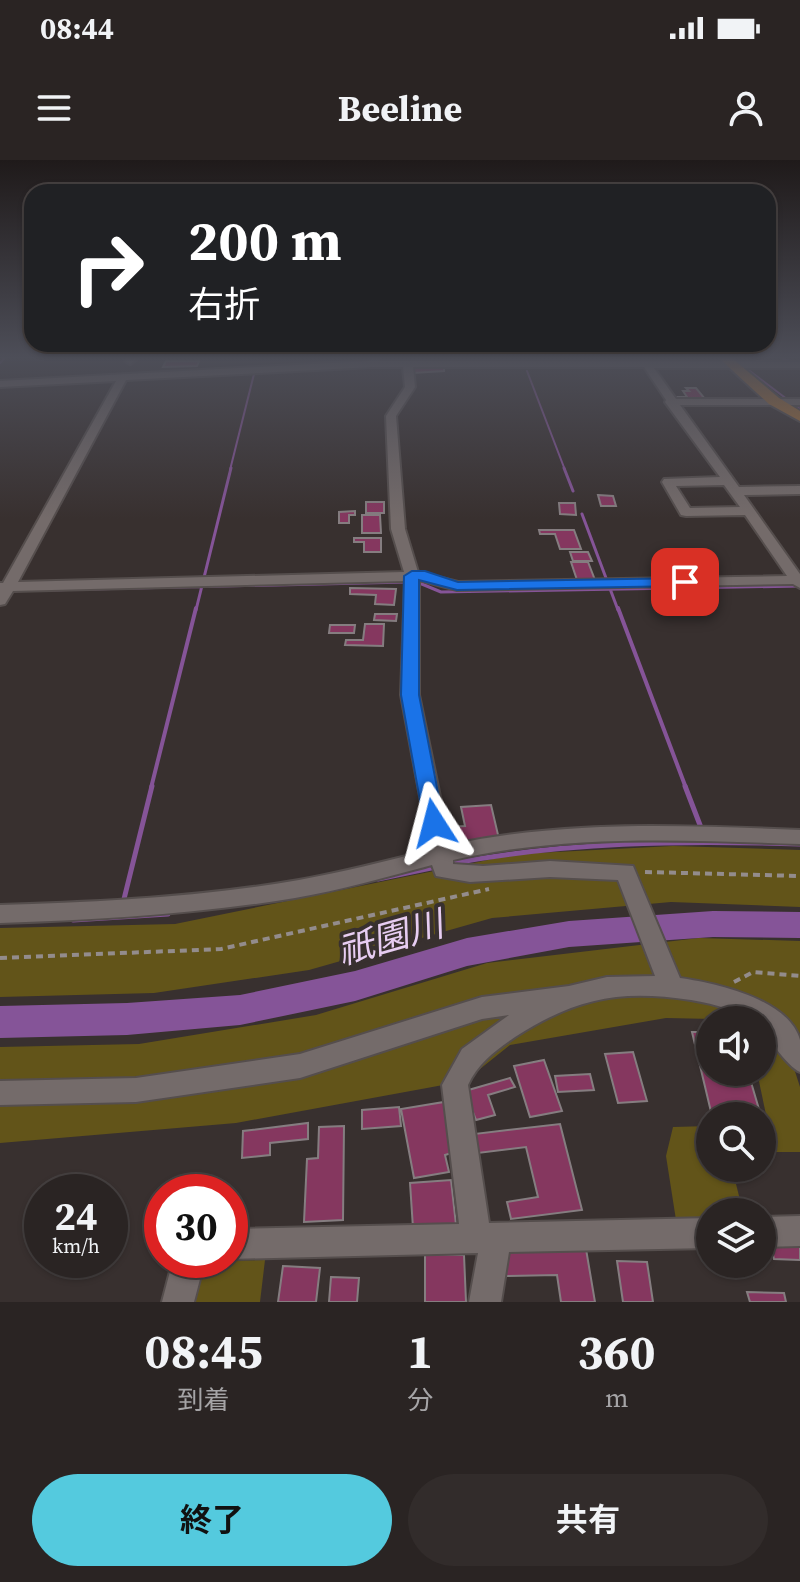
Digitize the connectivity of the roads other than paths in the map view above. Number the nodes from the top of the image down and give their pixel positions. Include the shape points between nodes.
1 (103, 412) edge
2 (393, 412) edge
3 (677, 412) edge
4 (731, 486) junction
5 (800, 490) edge
6 (748, 511) junction
7 (412, 580) junction
8 (799, 582) edge
9 (3, 592) edge
10 (800, 837) edge
11 (442, 862) junction
12 (0, 914) edge
13 (671, 986) junction
14 (568, 996) junction
15 (800, 1060) edge
16 (0, 1093) edge
17 (800, 1231) edge
18 (776, 1232) edge
19 (696, 1233) edge
20 (486, 1238) junction
21 (248, 1244) edge
22 (183, 1278) edge
23 (178, 1302) edge
24 (485, 1302) edge

1 - 9 street
2 - 7 street via 398,529
3 - 4 street
4 - 5 street
4 - 6 street
4 - 6 street via 668,482 686,512
6 - 8 street
7 - 8 street via 425,576 457,586
7 - 9 street via 204,581
7 - 11 street via 410,695
10 - 11 street via 610,835 509,841
11 - 12 street via 236,899 127,911
11 - 13 street via 459,874 625,872
13 - 14 street via 592,989
13 - 15 street via 714,993 754,1008 779,1029
14 - 16 street via 482,1008 300,1066 136,1090
14 - 20 street via 478,1047 462,1065 455,1085
17 - 18 street
19 - 20 street
20 - 21 street
20 - 24 street
22 - 23 street

